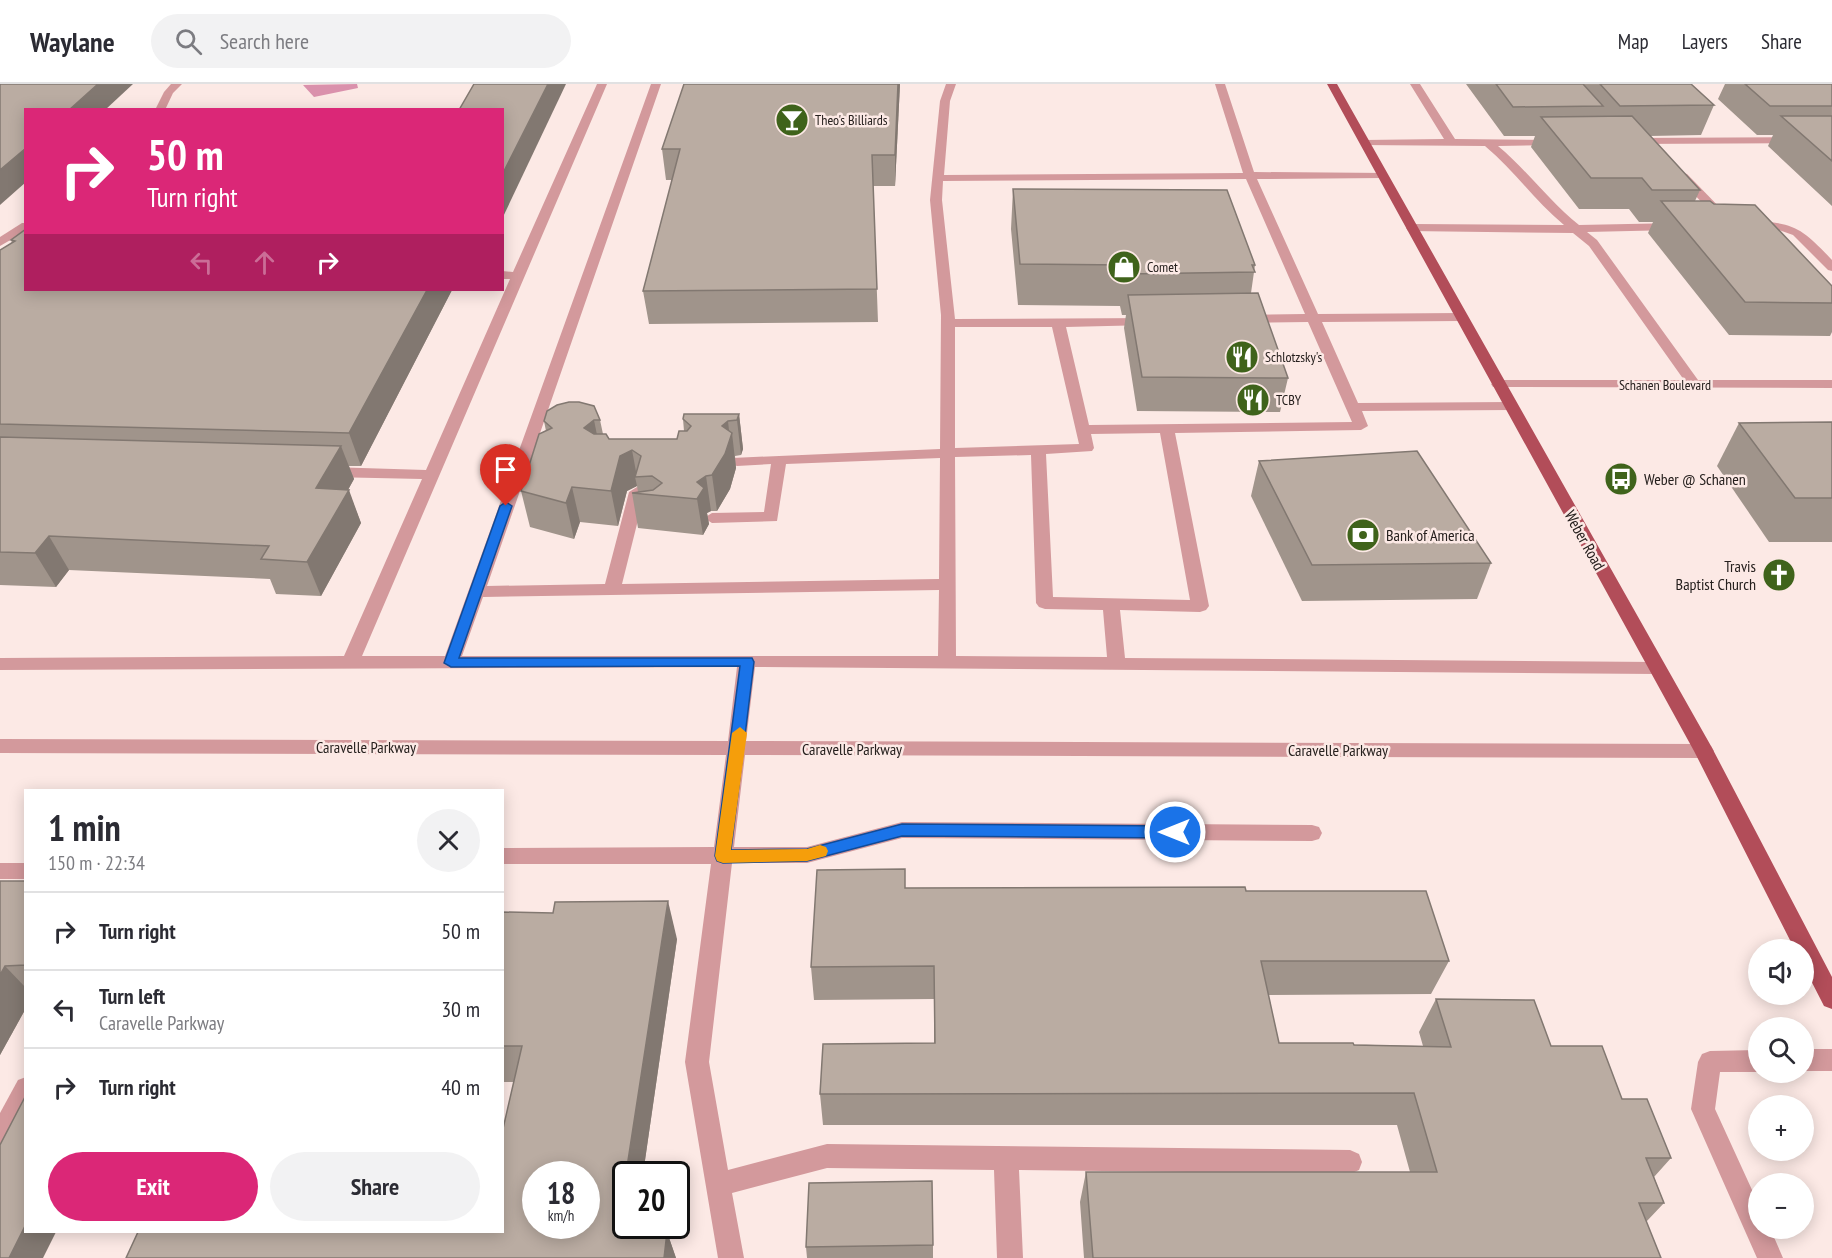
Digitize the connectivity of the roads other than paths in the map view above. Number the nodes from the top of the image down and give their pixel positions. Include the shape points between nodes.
1 (177, 84) edge
2 (602, 84) edge
3 (656, 84) edge
4 (951, 84) edge
5 (1220, 84) edge
6 (1332, 84) edge
7 (1415, 84) edge
8 (161, 108) edge
9 (1569, 141) edge
10 (1617, 141) edge
11 (1832, 141) edge
12 (1365, 143) junction
13 (1452, 143) junction
14 (1488, 143) junction
15 (1672, 164) edge
16 (1383, 175) junction
17 (1250, 176) junction
18 (938, 178) junction
19 (1682, 226) edge
20 (0, 228) edge
21 (1412, 228) junction
22 (1576, 229) junction
23 (23, 230) edge
24 (0, 242) edge
25 (1832, 267) edge
26 (504, 275) edge
27 (518, 276) junction
28 (1461, 316) junction
29 (1313, 318) junction
30 (1232, 319) edge
31 (1162, 321) edge
32 (948, 323) junction
33 (1058, 323) junction
34 (1498, 384) junction
35 (1832, 384) edge
36 (1695, 385) junction
37 (1353, 406) junction
38 (1510, 406) junction
39 (1167, 429) junction
40 (1083, 430) junction
41 (1038, 449) junction
42 (949, 453) junction
43 (779, 459) junction
44 (737, 461) dead end
45 (521, 462) junction
46 (540, 462) edge
47 (315, 471) edge
48 (432, 475) junction
49 (637, 492) edge
50 (712, 518) dead end
51 (630, 519) junction
52 (649, 519) dead end
53 (947, 584) junction
54 (612, 590) junction
55 (475, 592) junction
56 (1111, 605) junction
57 (747, 662) junction
58 (350, 663) junction
59 (451, 663) junction
60 (947, 663) junction
61 (0, 664) edge
62 (1117, 664) junction
63 (1656, 668) junction
64 (0, 746) edge
65 (738, 748) junction
66 (1704, 752) junction
67 (1312, 833) dead end
68 (504, 856) edge
69 (723, 856) junction
70 (0, 871) edge
71 (24, 871) edge
72 (1832, 999) edge
73 (1814, 1060) edge
74 (1832, 1060) edge
75 (1748, 1061) edge
76 (24, 1092) edge
77 (0, 1137) edge
78 (1006, 1158) junction
79 (1350, 1162) dead end
80 (718, 1185) junction
81 (731, 1258) edge
82 (1010, 1258) edge
83 (1770, 1258) edge

1 - 8 street
2 - 27 street
3 - 45 street
4 - 18 street via 945,101
5 - 17 street
6 - 12 main road, Weber Road
7 - 13 street
9 - 14 street
10 - 11 street
12 - 13 street
12 - 16 main road, Weber Road
13 - 14 street
14 - 22 street
15 - 25 street via 1723,225 1777,225 1796,230
16 - 17 street
16 - 21 main road, Weber Road
17 - 18 street
17 - 29 street
18 - 32 street via 936,207
19 - 22 street
20 - 23 street
21 - 22 street
21 - 28 main road, Weber Road
22 - 36 street via 1593,243
23 - 24 street
26 - 27 street
27 - 48 street
28 - 29 street
28 - 34 main road, Weber Road
29 - 30 street
29 - 37 street
31 - 33 street
32 - 33 street
32 - 42 street
33 - 40 street
34 - 36 street, Schanen Boulevard
34 - 38 main road, Weber Road
35 - 36 street, Schanen Boulevard
37 - 38 street
37 - 39 street via 1361,426
38 - 63 main road, Weber Road
39 - 40 street
39 - 56 street via 1200,606
40 - 41 street via 1087,448
41 - 42 street
41 - 56 street via 1045,603
42 - 43 street
42 - 53 street
43 - 44 street
43 - 50 street via 771,517
45 - 46 street
45 - 55 street
47 - 48 street
48 - 58 street
49 - 51 street
51 - 52 street
51 - 54 street
53 - 54 street
53 - 60 street
54 - 55 street
55 - 59 street
56 - 62 street
57 - 59 street
57 - 60 street
57 - 65 street
58 - 59 street
58 - 61 street
60 - 62 street
62 - 63 street
63 - 66 main road, Weber Road
64 - 65 street, Caravelle Parkway
65 - 66 street, Caravelle Parkway
65 - 69 street
66 - 72 main road, Weber Road
67 - 69 street via 902,830 807,855
68 - 69 street
69 - 80 street via 697,1062
70 - 71 street
73 - 74 street
75 - 83 street via 1710,1062 1703,1109
76 - 77 street
78 - 79 street
78 - 80 street via 827,1156
78 - 82 street
80 - 81 street

